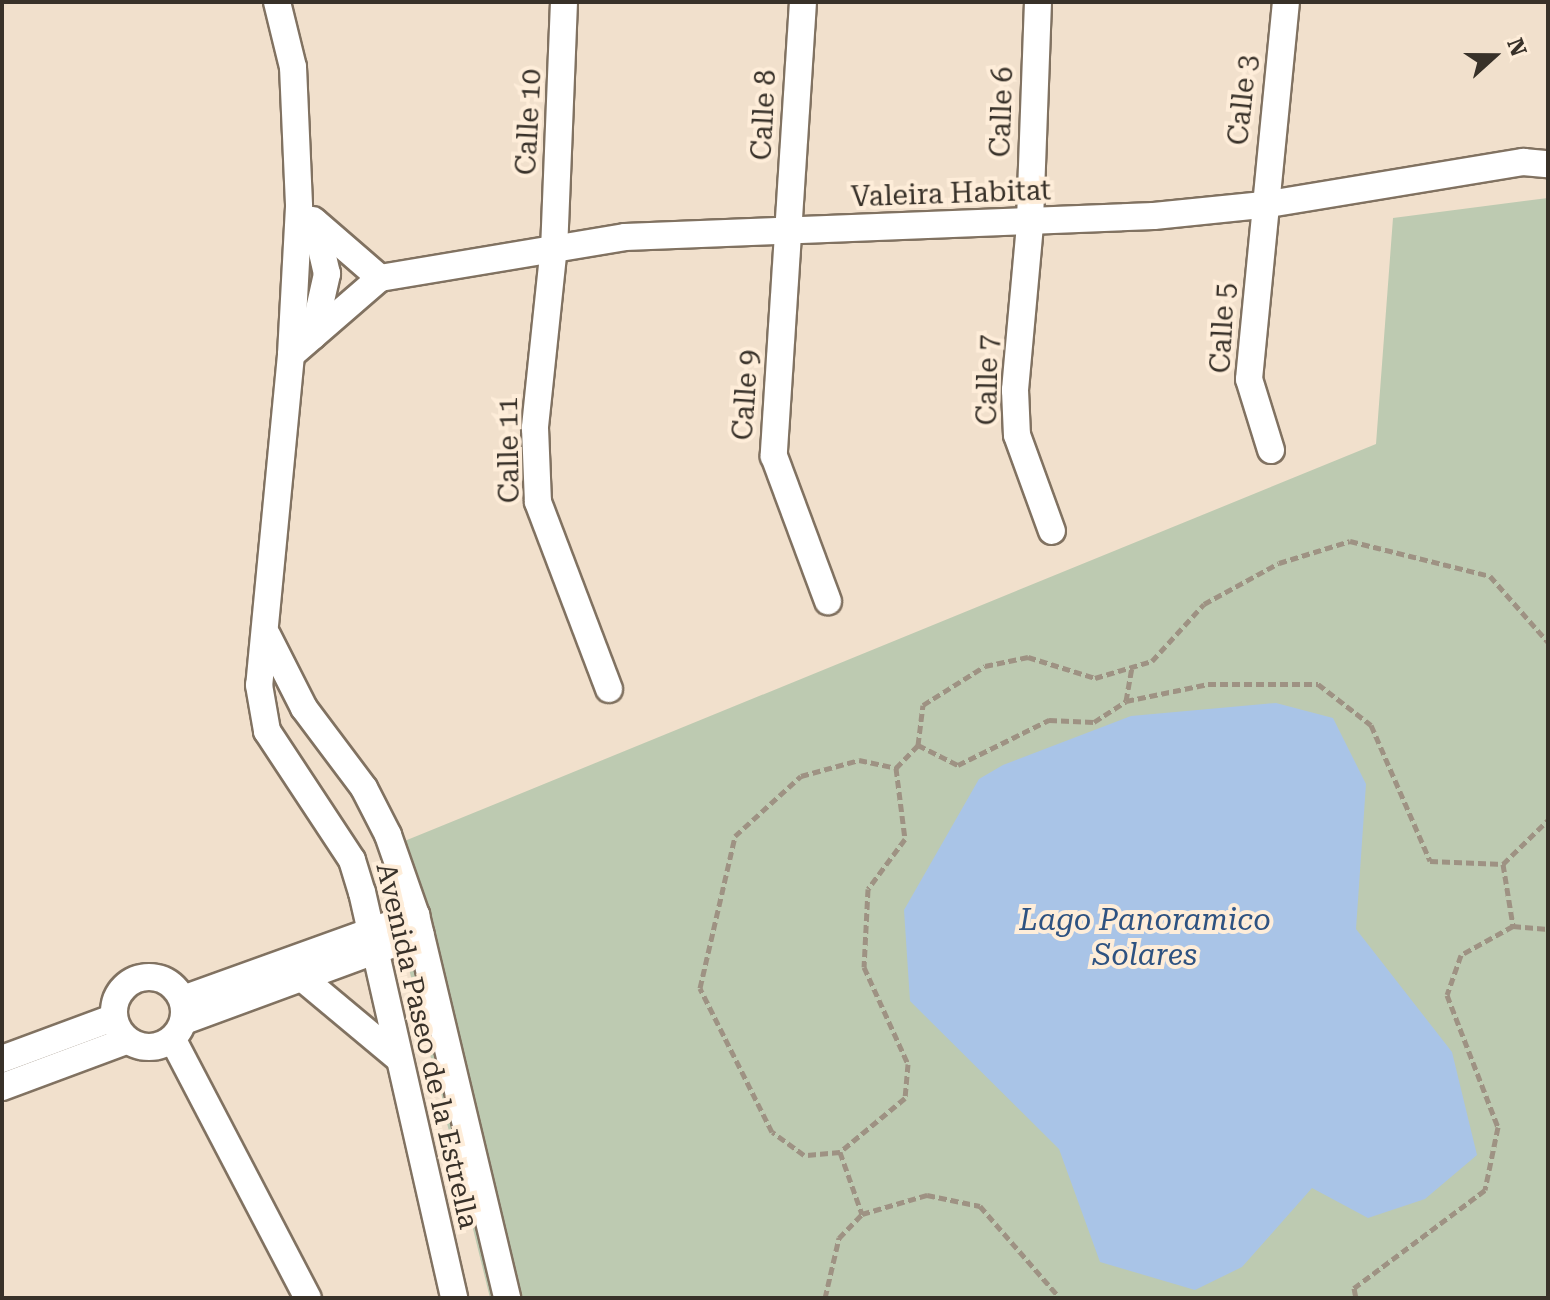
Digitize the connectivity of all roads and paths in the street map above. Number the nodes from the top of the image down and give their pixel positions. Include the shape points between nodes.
1 (277, 2) edge
2 (564, 2) edge
3 (803, 2) edge
4 (1038, 2) edge
5 (1286, 2) edge
6 (1548, 148) edge
7 (1536, 163) edge
8 (1263, 205) junction
9 (307, 215) junction
10 (1030, 225) junction
11 (790, 231) junction
12 (554, 246) junction
13 (380, 278) junction
14 (313, 336) junction
15 (291, 355) junction
16 (1271, 450) dead end
17 (1052, 531) dead end
18 (828, 601) dead end
19 (267, 635) junction
20 (1548, 642) edge
21 (1132, 667) junction
22 (609, 689) dead end
23 (1126, 701) junction
24 (918, 745) junction
25 (896, 768) junction
26 (1548, 820) edge
27 (1503, 864) junction
28 (418, 924) junction
29 (1513, 926) junction
30 (1548, 929) edge
31 (371, 943) junction
32 (281, 963) junction
33 (306, 979) junction
34 (180, 1020) junction
35 (119, 1030) junction
36 (398, 1058) junction
37 (2, 1059) edge
38 (2, 1087) edge
39 (840, 1152) junction
40 (862, 1214) junction
41 (308, 1298) edge
42 (454, 1298) edge
43 (507, 1298) edge
44 (825, 1298) edge
45 (1060, 1298) edge
46 (1356, 1298) edge

1 - 9 street via 293,67
2 - 12 street, Calle 10
3 - 11 street, Calle 8
4 - 10 street, Calle 6
5 - 8 street, Calle 3
6 - 7 street, Valeira Habitat
7 - 8 street, Valeira Habitat
8 - 10 street, Valeira Habitat
8 - 16 street, Calle 5 via 1249,379
9 - 13 street
9 - 14 street via 327,274
9 - 15 street
10 - 11 street, Valeira Habitat
10 - 17 street, Calle 7 via 1015,390 1017,435
11 - 12 street, Valeira Habitat via 625,237
11 - 18 street, Calle 9 via 774,456
12 - 13 street, Valeira Habitat
12 - 22 street, Calle 11 via 535,428 538,502
13 - 14 street
14 - 15 street
15 - 19 street
19 - 28 street, Avenida Paseo de la Estrella via 304,708 364,788 388,835
19 - 31 street, Avenida Paseo de la Estrella via 259,685 267,731 352,860
20 - 21 path via 1490,576 1350,541 1279,563 1204,604 1152,661
21 - 23 path
21 - 24 path via 1095,678 1028,657 985,666 923,705
23 - 24 path via 1094,722 1049,720 958,765
23 - 27 path via 1208,684 1318,684 1371,725 1430,861
24 - 25 path
25 - 39 path via 905,839 868,889 864,967 908,1064 905,1098
25 - 39 path via 859,760 801,776 735,836 700,988 772,1132 804,1155
26 - 27 path
27 - 29 path
28 - 31 street
28 - 43 street, Avenida Paseo de la Estrella
29 - 30 path
29 - 46 path via 1461,955 1447,995 1498,1127 1485,1190 1354,1288
31 - 32 street
31 - 33 street
31 - 36 street, Avenida Paseo de la Estrella
32 - 33 street
32 - 34 street
33 - 34 street
33 - 36 street
34 - 35 street via 150,1049
34 - 35 street via 165,980 139,977 118,993
34 - 41 street
35 - 37 street
35 - 38 street
36 - 42 street, Avenida Paseo de la Estrella
39 - 40 path
40 - 44 path via 839,1238
40 - 45 path via 927,1195 980,1206

